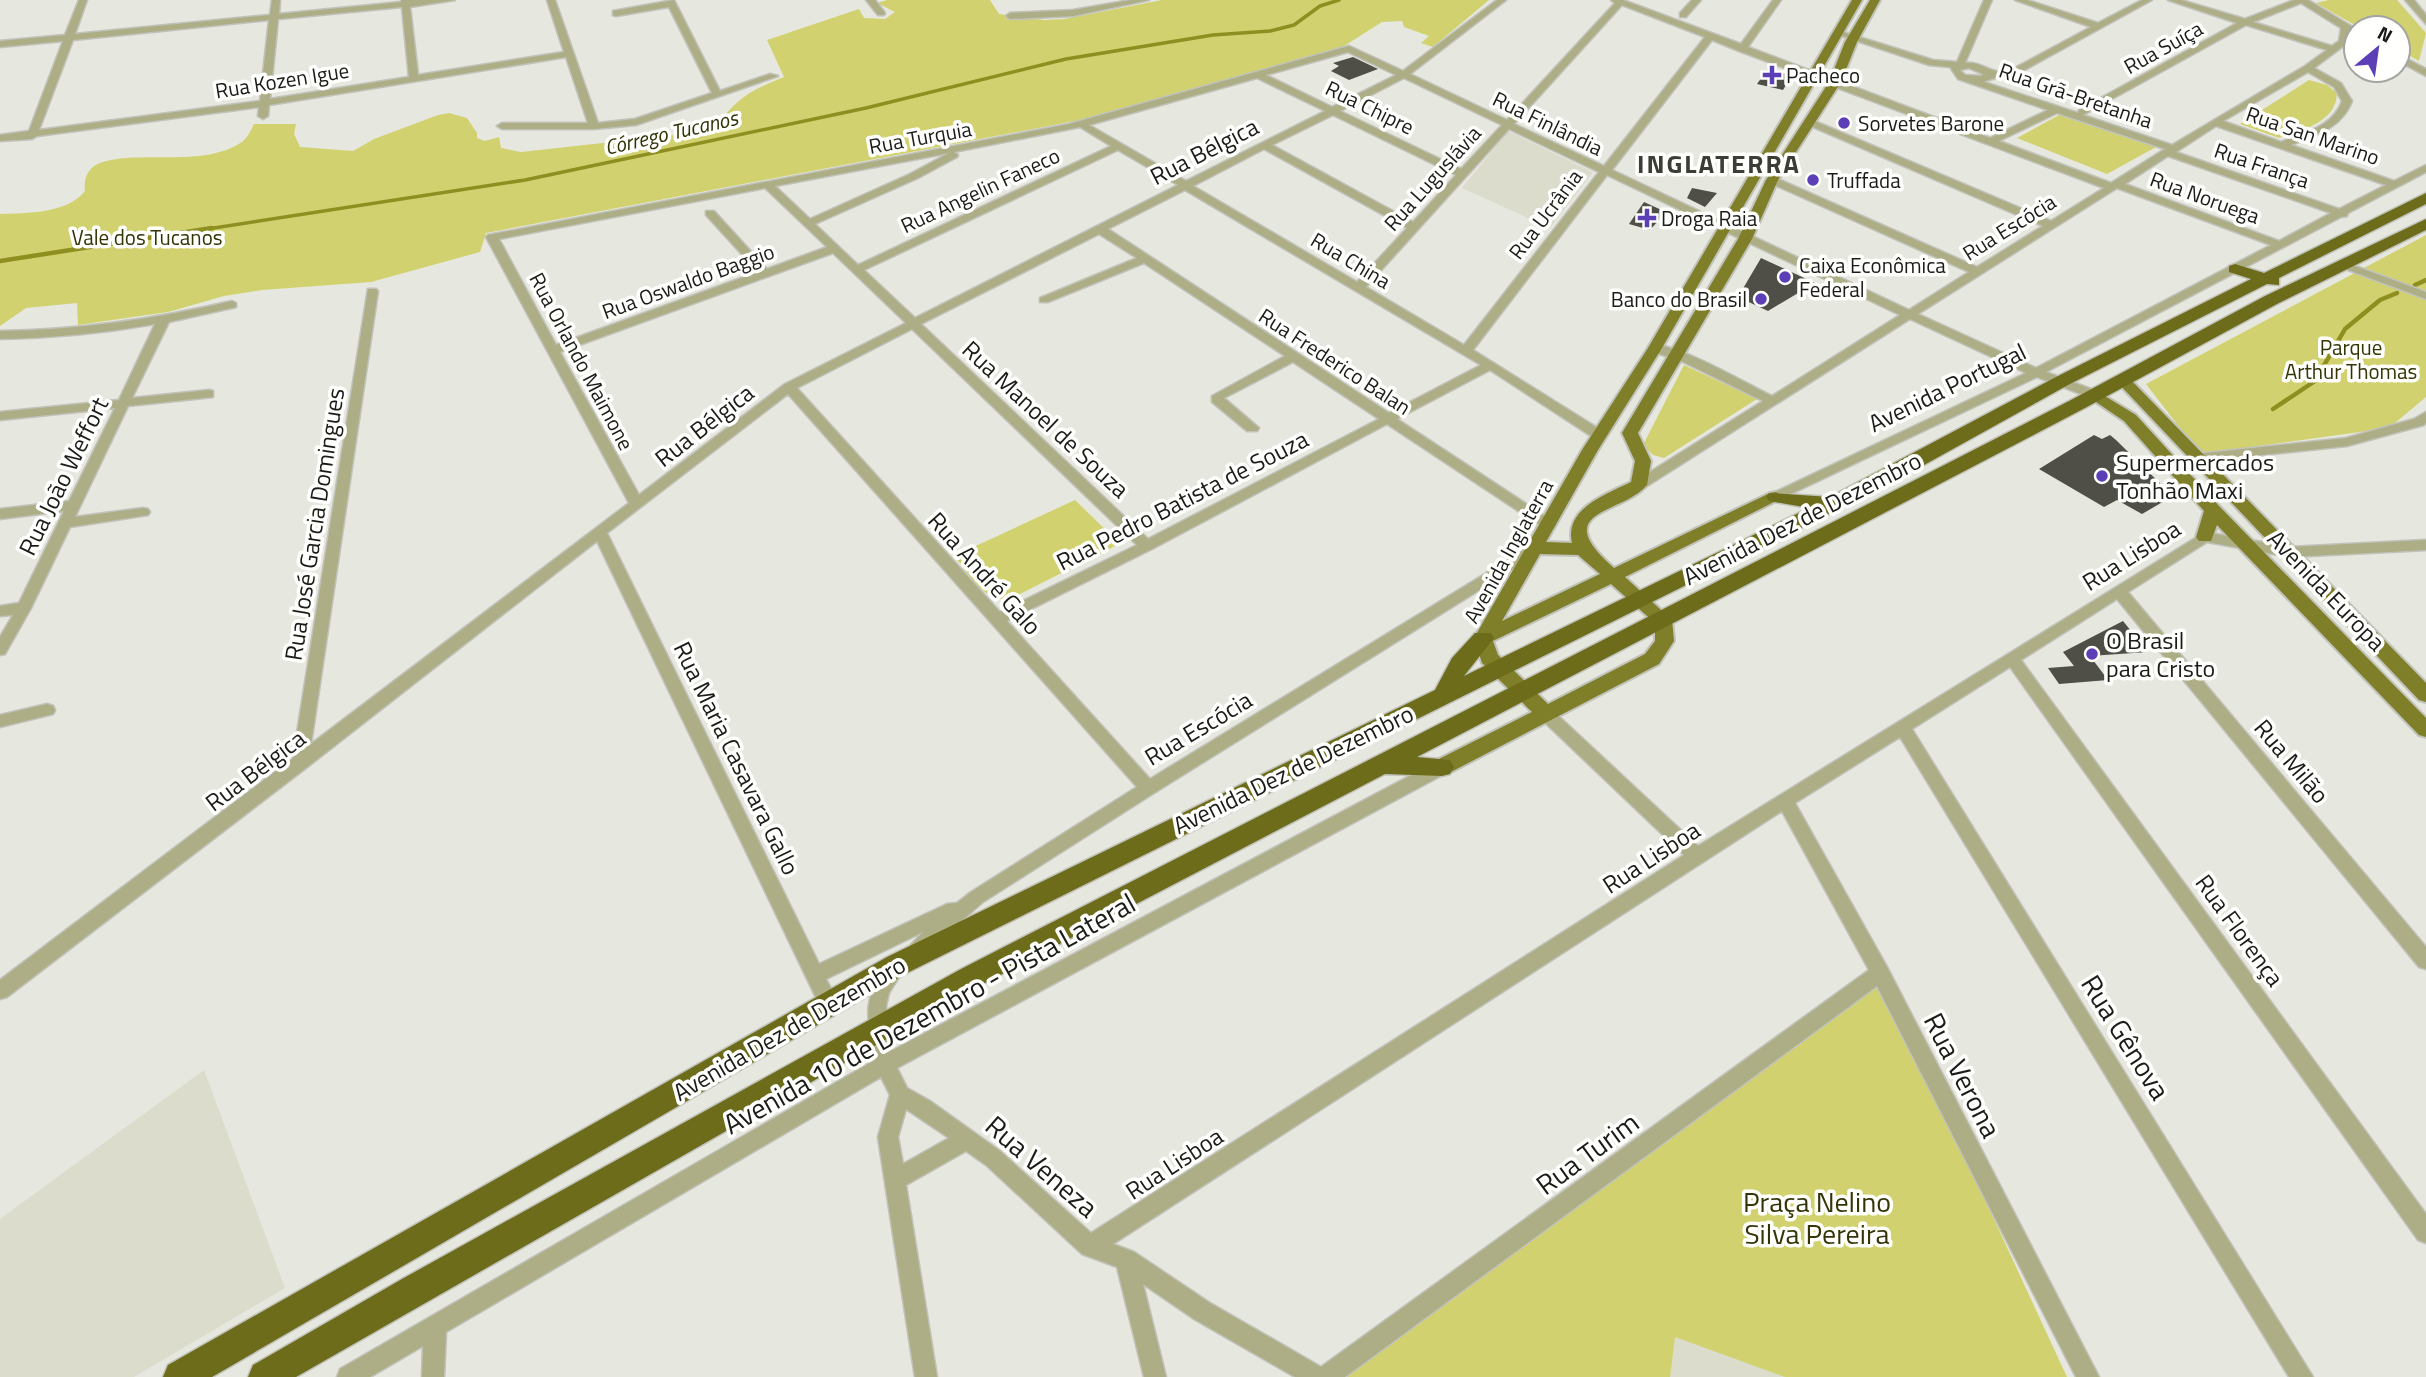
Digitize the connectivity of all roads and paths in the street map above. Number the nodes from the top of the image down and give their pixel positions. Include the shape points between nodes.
1 (83, 0) edge
2 (276, 0) edge
3 (451, 0) edge
4 (551, 0) edge
5 (870, 0) edge
6 (1059, 0) edge
7 (1145, 0) edge
8 (1502, 0) edge
9 (1636, 0) edge
10 (1697, 0) edge
11 (1777, 0) edge
12 (1857, 0) edge
13 (1875, 0) edge
14 (1988, 0) edge
15 (2019, 0) edge
16 (2148, 0) edge
17 (2172, 0) edge
18 (2302, 0) edge
19 (2409, 0) edge
20 (1617, 1) edge
21 (405, 2) edge
22 (671, 2) edge
23 (616, 13) dead end
24 (881, 13) dead end
25 (1073, 13) junction
26 (275, 15) junction
27 (1683, 15) junction
28 (1010, 16) dead end
29 (2426, 21) edge
30 (2245, 22) junction
31 (2342, 24) edge
32 (2097, 26) junction
33 (1836, 35) junction
34 (68, 37) junction
35 (1710, 37) junction
36 (1852, 39) junction
37 (2342, 41) edge
38 (0, 44) edge
39 (1745, 45) junction
40 (2339, 45) junction
41 (2342, 45) edge
42 (1349, 49) joint
43 (569, 54) junction
44 (1960, 65) junction
45 (2308, 68) junction
46 (1817, 72) junction
47 (1405, 74) junction
48 (773, 76) dead end
49 (1261, 76) junction
50 (1989, 76) junction
51 (1963, 77) junction
52 (414, 79) junction
53 (1837, 79) junction
54 (717, 94) junction
55 (265, 103) junction
56 (2057, 109) junction
57 (1333, 110) junction
58 (2082, 112) junction
59 (263, 116) dead end
60 (1809, 122) junction
61 (2216, 122) junction
62 (1080, 124) junction
63 (502, 125) dead end
64 (1506, 125) junction
65 (594, 126) junction
66 (32, 136) junction
67 (0, 138) edge
68 (1995, 139) junction
69 (1264, 145) junction
70 (2282, 145) junction
71 (1119, 146) junction
72 (964, 148) junction
73 (2175, 149) junction
74 (1771, 150) junction
75 (1788, 153) junction
76 (2426, 168) edge
77 (1602, 171) junction
78 (1462, 174) junction
79 (1772, 180) junction
80 (767, 184) junction
81 (2116, 184) junction
82 (2397, 185) junction
83 (1186, 186) junction
84 (2426, 198) edge
85 (710, 213) dead end
86 (2343, 214) junction
87 (809, 223) junction
88 (2426, 224) edge
89 (2051, 225) junction
90 (1414, 226) junction
91 (1100, 229) junction
92 (1726, 229) junction
93 (492, 237) joint
94 (1745, 239) junction
95 (2342, 241) junction
96 (2281, 245) junction
97 (835, 248) junction
98 (1145, 259) junction
99 (2347, 266) junction
100 (858, 268) junction
101 (2235, 269) junction
102 (1978, 272) junction
103 (765, 273) junction
104 (2269, 278) junction
105 (1359, 287) junction
106 (372, 291) dead end
107 (2426, 296) edge
108 (1044, 300) dead end
109 (2271, 300) junction
110 (232, 305) dead end
111 (1910, 316) junction
112 (163, 321) junction
113 (913, 324) junction
114 (0, 335) edge
115 (1655, 348) junction
116 (553, 350) junction
117 (1466, 350) junction
118 (1678, 355) junction
119 (1293, 357) junction
120 (1490, 365) junction
121 (2035, 372) junction
122 (2123, 380) junction
123 (2062, 381) junction
124 (789, 387) junction
125 (209, 394) dead end
126 (2095, 395) junction
127 (1772, 401) junction
128 (124, 404) junction
129 (0, 416) edge
130 (2426, 416) edge
131 (1387, 418) junction
132 (1252, 428) dead end
133 (1600, 435) junction
134 (1630, 437) junction
135 (1684, 457) junction
136 (2196, 458) junction
137 (1643, 461) junction
138 (1639, 485) junction
139 (1776, 497) junction
140 (73, 505) junction
141 (637, 505) junction
142 (1832, 505) junction
143 (2213, 510) junction
144 (143, 512) dead end
145 (0, 514) edge
146 (64, 523) junction
147 (1549, 525) junction
148 (600, 533) junction
149 (2204, 537) junction
150 (2248, 543) junction
151 (2426, 545) edge
152 (1147, 546) junction
153 (1537, 548) junction
154 (1582, 549) junction
155 (2290, 552) junction
156 (1613, 575) junction
157 (2120, 592) junction
158 (1640, 599) junction
159 (24, 608) junction
160 (0, 611) edge
161 (997, 620) junction
162 (1663, 620) junction
163 (1483, 638) junction
164 (0, 650) edge
165 (2012, 659) junction
166 (1499, 667) junction
167 (1522, 693) junction
168 (1444, 695) junction
169 (2426, 695) edge
170 (47, 710) dead end
171 (1545, 713) junction
172 (0, 721) edge
173 (1902, 727) junction
174 (2426, 730) edge
175 (300, 764) junction
176 (1382, 765) junction
177 (1442, 767) junction
178 (1147, 788) junction
179 (1785, 800) junction
180 (1697, 856) junction
181 (977, 897) junction
182 (2426, 961) edge
183 (897, 965) junction
184 (1880, 974) junction
185 (815, 975) junction
186 (0, 991) edge
187 (829, 1004) junction
188 (878, 1028) junction
189 (885, 1064) junction
190 (900, 1095) junction
191 (967, 1139) junction
192 (893, 1181) junction
193 (2426, 1232) edge
194 (1090, 1246) junction
195 (1126, 1260) junction
196 (435, 1327) junction
197 (180, 1377) edge
198 (265, 1377) edge
199 (348, 1377) edge
200 (433, 1377) edge
201 (926, 1377) edge
202 (1155, 1377) edge
203 (1317, 1377) edge
204 (1326, 1377) edge
205 (2088, 1377) edge
206 (2302, 1377) edge

1 - 34 street
2 - 26 street
3 - 21 street
4 - 43 street
5 - 24 street
6 - 25 street
7 - 25 street
8 - 47 street, Rua Bélgica
9 - 27 street
10 - 27 street
11 - 39 street
12 - 33 main road, Avenida Inglaterra
13 - 36 main road
14 - 44 street
15 - 32 street
16 - 32 street
17 - 30 street
18 - 30 street, Rua Suíça
18 - 31 street
19 - 29 street
20 - 35 street
20 - 64 street, Rua Luguslávia
21 - 26 street
21 - 52 street
22 - 23 street
22 - 54 street
25 - 28 street
26 - 34 street
26 - 55 street
27 - 39 street
30 - 40 street
30 - 58 street, Rua Suíça
32 - 50 street via 2006,75
33 - 36 street
33 - 46 main road, Avenida Inglaterra
34 - 38 street
34 - 66 street
35 - 39 street
35 - 77 street, Rua Ucrânia
36 - 44 street via 1932,63
36 - 51 street, Rua Grã-Bretanha
36 - 53 main road
37 - 40 street
39 - 46 street, Rua Noruega
40 - 41 street
40 - 45 street, Rua Escócia
42 - 47 street, Rua Finlândia
42 - 49 street, Rua Turquia
43 - 52 street, Rua Kozen Igue
43 - 65 street
44 - 50 street, Rua Grã-Bretanha via 1982,68
44 - 51 street via 1953,69
45 - 61 street, Rua Escócia
45 - 70 street via 2338,85 2346,108 2329,125
46 - 53 street, Rua Noruega
46 - 74 main road, Avenida Inglaterra
47 - 57 street, Rua Bélgica
47 - 64 street, Rua Finlândia
48 - 54 street
49 - 57 street, Rua Chipre
49 - 62 street, Rua Turquia
50 - 51 street
50 - 58 street, Rua Grã-Bretanha via 2001,85
51 - 56 street, Rua Grã-Bretanha
52 - 55 street, Rua Kozen Igue
53 - 60 main road
53 - 68 street, Rua Noruega
54 - 65 street via 636,122
55 - 59 street
55 - 66 street, Rua Kozen Igue
56 - 68 street
56 - 73 street, Rua Grã-Bretanha
57 - 69 street, Rua Bélgica
57 - 78 street, Rua Chipre
58 - 73 street, Rua Grã-Bretanha
60 - 75 main road
60 - 89 street
61 - 70 street, Rua San Marino
61 - 73 street, Rua Escócia
62 - 71 street, Rua China
62 - 72 street, Rua Turquia
63 - 65 street
64 - 77 street, Rua Finlândia
64 - 78 street, Rua Luguslávia
66 - 67 street, Rua Kozen Igue
68 - 81 street, Rua Noruega
69 - 83 street, Rua Bélgica
69 - 90 street
70 - 82 street, Rua San Marino
71 - 83 street, Rua China
71 - 100 street, Rua Angelin Faneco
72 - 80 street, Rua Turquia
72 - 87 street
73 - 81 street, Rua Escócia
73 - 86 street, Rua França
74 - 75 main road
74 - 92 main road, Avenida Inglaterra
75 - 79 main road
76 - 82 street, Avenida Portugal
77 - 92 street, Rua Finlândia
77 - 117 street, Rua Ucrânia
78 - 90 street, Rua Luguslávia
79 - 94 main road
79 - 102 street
80 - 87 street, Rua Manoel de Souza
80 - 93 street, Rua Turquia
81 - 89 street, Rua Escócia
81 - 96 street, Rua Noruega
82 - 86 street, Avenida Portugal
83 - 91 street, Rua Bélgica
83 - 105 street, Rua China
84 - 95 highway, Avenida Dez de Dezembro
85 - 103 street
86 - 96 street, Avenida Portugal
87 - 97 street, Rua Manoel de Souza
88 - 99 highway, Avenida Dez de Dezembro
89 - 102 street, Rua Escócia
90 - 105 street, Rua Luguslávia
91 - 98 street, Rua Frederico Balan
91 - 113 street, Rua Bélgica
92 - 94 street, Rua Finlândia
92 - 115 main road, Avenida Inglaterra
93 - 116 street, Rua Orlando Maimone
94 - 111 street, Rua Finlândia
94 - 118 main road
95 - 99 highway via 2327,255
95 - 104 highway, Avenida Dez de Dezembro
96 - 101 street, Avenida Portugal
97 - 100 street, Rua Manoel de Souza
97 - 103 street, Rua Oswaldo Baggio
98 - 108 street
98 - 119 street, Rua Frederico Balan
99 - 107 street
99 - 109 highway, Avenida Dez de Dezembro
100 - 113 street, Rua Manoel de Souza
101 - 104 highway
101 - 121 street, Avenida Portugal
102 - 111 street, Rua Escócia
103 - 116 street, Rua Oswaldo Baggio
104 - 109 highway via 2276,286
104 - 123 highway, Avenida Dez de Dezembro
105 - 117 street, Rua China
106 - 175 street, Rua José Garcia Domingues
109 - 122 highway, Avenida Dez de Dezembro
110 - 112 street
111 - 121 street, Rua Finlândia
111 - 127 street, Rua Escócia
112 - 114 street via 89,332
112 - 128 street, Rua João Weffort
113 - 124 street, Rua Bélgica
113 - 152 street, Rua Manoel de Souza
115 - 118 street
115 - 133 main road, Avenida Inglaterra
116 - 141 street, Rua Orlando Maimone
117 - 120 street, Rua China
118 - 127 street
118 - 134 main road
119 - 131 street, Rua Frederico Balan
119 - 132 street via 1218,396
120 - 131 street, Rua Pedro Batista de Souza
120 - 133 street, Rua China
121 - 123 street, Rua Finlândia
121 - 139 street, Avenida Portugal
122 - 126 highway, Avenida Dez de Dezembro
122 - 136 main road, Avenida Europa
123 - 126 street, Avenida Europa
123 - 142 highway, Avenida Dez de Dezembro
124 - 141 street, Rua Bélgica
124 - 161 street, Rua André Galo
125 - 128 street
126 - 143 main road, Avenida Europa via 2130,418
126 - 162 highway, Avenida Dez de Dezembro
127 - 135 street, Rua Escócia
128 - 129 street
128 - 140 street, Rua João Weffort
130 - 136 street via 2419,422 2347,442
131 - 147 street, Rua Frederico Balan
131 - 152 street, Rua Pedro Batista de Souza
133 - 134 main road
133 - 147 main road, Avenida Inglaterra
134 - 137 main road
135 - 137 street, Rua Escócia
135 - 138 street, Rua Escócia
136 - 155 main road, Avenida Europa
137 - 138 main road
138 - 154 main road, Avenida Inglaterra via 1587,513 1576,535
139 - 142 highway
139 - 156 main road, Avenida Portugal
140 - 145 street
140 - 146 street, Rua João Weffort
141 - 148 street, Rua Bélgica
142 - 158 highway, Avenida Dez de Dezembro
143 - 149 main road
143 - 150 main road, Avenida Europa
144 - 146 street
146 - 159 street, Rua João Weffort
147 - 153 main road, Avenida Inglaterra
148 - 175 street, Rua Bélgica
148 - 185 street, Rua Maria Casavara Gallo
149 - 150 street, Rua Lisboa
149 - 157 street, Rua Lisboa
150 - 155 street, Rua Lisboa
150 - 174 main road, Avenida Europa
151 - 155 street, Rua Lisboa
152 - 161 street, Rua Pedro Batista de Souza
153 - 154 main road
153 - 163 main road, Avenida Inglaterra
153 - 178 street, Rua Escócia
154 - 156 main road
155 - 169 main road, Avenida Europa
156 - 158 main road
156 - 163 main road, Avenida Portugal
157 - 165 street, Rua Lisboa
157 - 182 street, Rua Milão
158 - 162 main road
158 - 166 highway, Avenida Dez de Dezembro
159 - 160 street
159 - 164 street, Rua João Weffort
161 - 178 street, Rua André Galo
162 - 167 highway, Avenida Dez de Dezembro
162 - 171 main road via 1665,645 1652,659
163 - 166 main road, Avenida Inglaterra via 1489,658
163 - 168 highway via 1456,668
165 - 173 street, Rua Lisboa
165 - 193 street, Rua Florença
166 - 167 main road, Avenida Inglaterra
166 - 168 highway, Avenida Dez de Dezembro
167 - 171 main road, Avenida Inglaterra
167 - 176 highway, Avenida Dez de Dezembro
168 - 183 highway, Avenida Dez de Dezembro
170 - 172 street
171 - 177 main road, Avenida 10 de Dezembro - Pista Lateral
171 - 180 street
173 - 179 street, Rua Lisboa
173 - 206 street, Rua Gênova
175 - 186 street, Rua Bélgica
176 - 177 highway
176 - 188 highway, Avenida Dez de Dezembro
177 - 189 street, Avenida 10 de Dezembro - Pista Lateral
178 - 181 street, Rua Escócia
179 - 180 street, Rua Lisboa
179 - 184 street, Rua Verona
180 - 194 street, Rua Lisboa
181 - 183 street, Rua Escócia
181 - 185 street
183 - 187 highway, Avenida Dez de Dezembro
183 - 188 street, Rua Escócia via 876,1006
184 - 204 street, Rua Turim
184 - 205 street, Rua Verona
185 - 187 street, Rua Maria Casavara Gallo
187 - 197 highway, Avenida Dez de Dezembro
188 - 189 street
188 - 198 highway, Avenida Dez de Dezembro
189 - 190 street
189 - 196 street, Avenida 10 de Dezembro - Pista Lateral
190 - 191 street, Rua Veneza
190 - 192 street via 888,1136
191 - 192 street
191 - 194 street, Rua Veneza
192 - 201 street
194 - 195 street, Rua Veneza
195 - 202 street
195 - 203 street, Rua Veneza via 1202,1311
196 - 199 street, Avenida 10 de Dezembro - Pista Lateral
196 - 200 street

